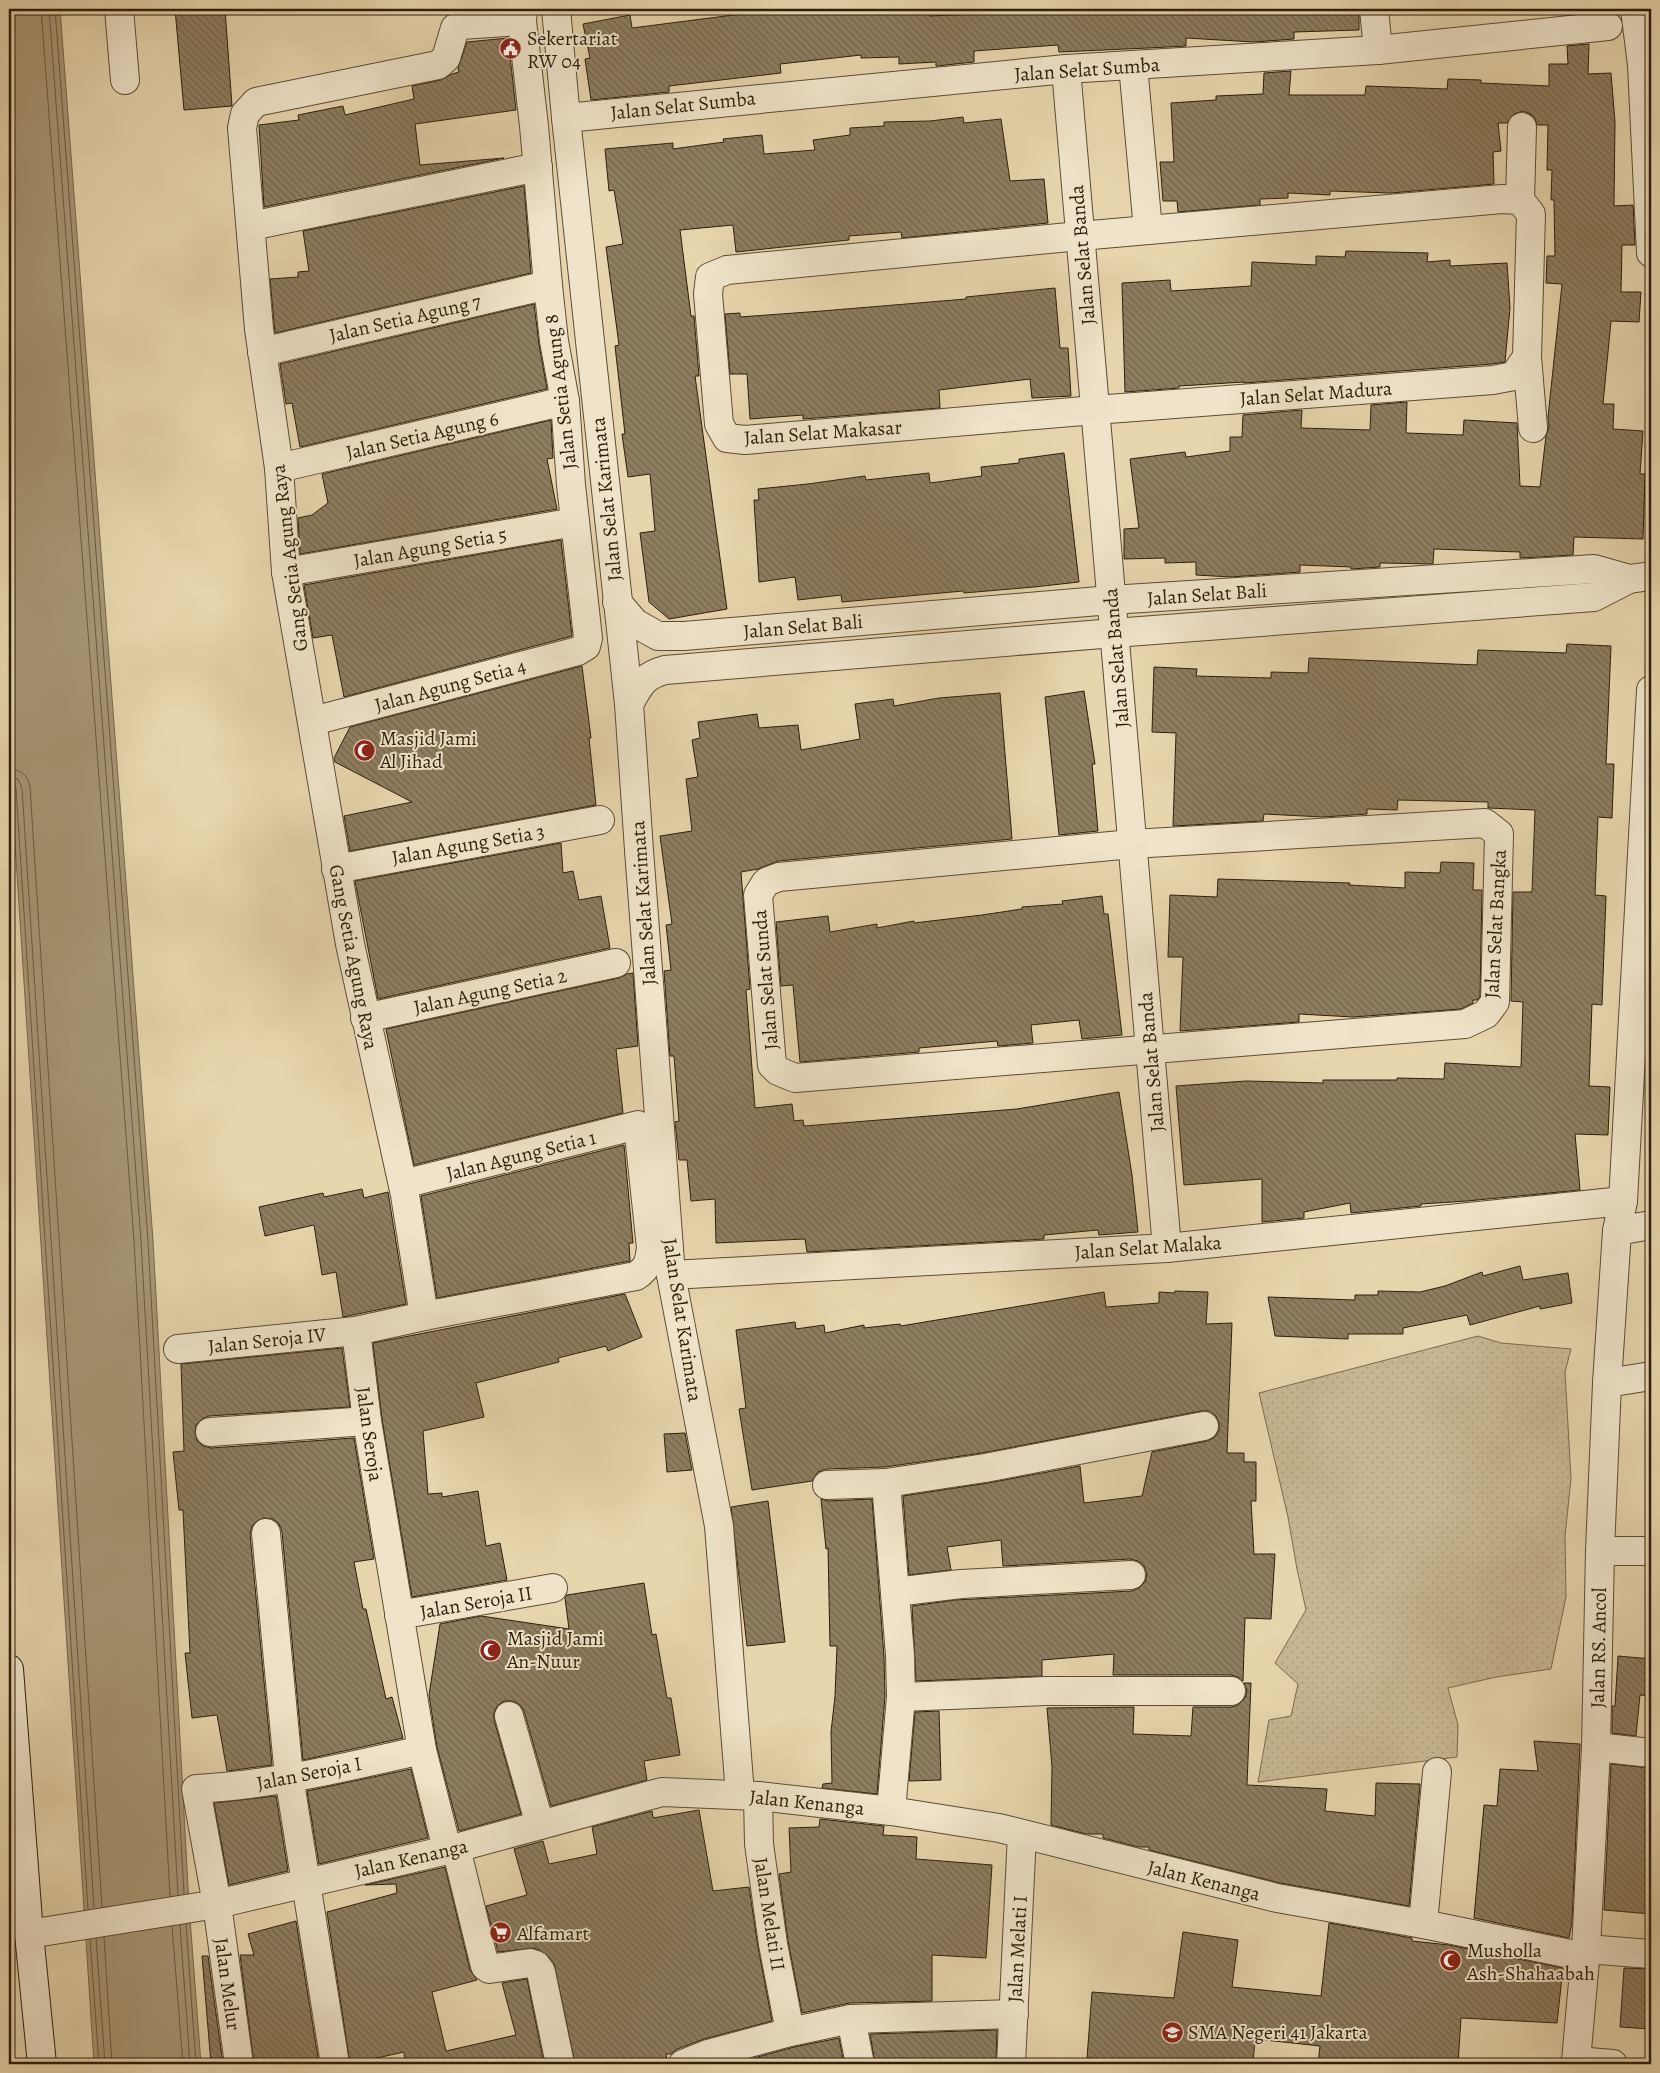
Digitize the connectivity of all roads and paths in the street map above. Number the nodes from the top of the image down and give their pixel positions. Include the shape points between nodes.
1 (119, 9) edge
2 (556, 9) edge
3 (1374, 9) edge
4 (1635, 9) edge
5 (523, 15) edge
6 (1608, 26) dead end
7 (1378, 50) junction
8 (1133, 65) junction
9 (1066, 69) junction
10 (125, 80) dead end
11 (566, 118) junction
12 (1522, 127) dead end
13 (538, 167) junction
14 (1520, 200) junction
15 (251, 226) junction
16 (1148, 230) junction
17 (1080, 236) junction
18 (1651, 253) edge
19 (548, 285) junction
20 (262, 352) junction
21 (1526, 357) junction
22 (566, 401) junction
23 (1095, 410) junction
24 (1533, 428) dead end
25 (278, 468) junction
26 (575, 522) junction
27 (286, 572) junction
28 (1640, 577) edge
29 (1111, 600) junction
30 (617, 602) junction
31 (1114, 633) junction
32 (586, 646) joint
33 (1651, 690) edge
34 (629, 704) junction
35 (313, 721) junction
36 (600, 820) dead end
37 (1132, 844) junction
38 (336, 869) junction
39 (616, 964) dead end
40 (365, 1018) junction
41 (1150, 1050) junction
42 (403, 1184) junction
43 (1620, 1217) junction
44 (1651, 1226) edge
45 (1167, 1248) junction
46 (671, 1274) junction
47 (424, 1316) junction
48 (356, 1331) junction
49 (178, 1349) dead end
50 (1651, 1376) edge
51 (1607, 1383) junction
52 (367, 1421) junction
53 (1204, 1426) dead end
54 (210, 1432) dead end
55 (886, 1483) junction
56 (827, 1485) dead end
57 (266, 1533) dead end
58 (1651, 1550) edge
59 (1600, 1552) junction
60 (1131, 1575) dead end
61 (553, 1588) dead end
62 (895, 1592) junction
63 (399, 1616) junction
64 (9, 1669) edge
65 (1231, 1690) dead end
66 (901, 1697) junction
67 (509, 1716) dead end
68 (1596, 1747) junction
69 (422, 1750) junction
70 (1651, 1752) edge
71 (1437, 1772) dead end
72 (289, 1777) junction
73 (196, 1789) joint
74 (749, 1795) junction
75 (891, 1811) junction
76 (540, 1825) junction
77 (1022, 1834) junction
78 (451, 1848) junction
79 (306, 1882) junction
80 (207, 1905) junction
81 (1423, 1924) junction
82 (29, 1934) junction
83 (1585, 1953) junction
84 (1651, 1954) edge
85 (1014, 2014) junction
86 (851, 2019) junction
87 (790, 2032) junction
88 (1576, 2062) edge
89 (42, 2064) edge
90 (239, 2064) edge
91 (334, 2064) edge
92 (560, 2064) edge
93 (683, 2064) edge
94 (860, 2064) edge
95 (1011, 2064) edge
96 (1613, 2064) edge

1 - 10 street
2 - 11 street, Jalan Selat Karimata
3 - 7 street
4 - 18 street via 1642,65
5 - 13 street, Jalan Setia Agung 8
5 - 15 street, Gang Setia Agung Raya via 455,28 446,58 438,65 256,102 246,114 242,128
6 - 7 street, Jalan Selat Sumba
7 - 8 street, Jalan Selat Sumba
8 - 9 street, Jalan Selat Sumba
8 - 16 street
9 - 11 street, Jalan Selat Sumba
9 - 17 street, Jalan Selat Banda
11 - 30 street, Jalan Selat Karimata
12 - 14 street
13 - 15 street
13 - 19 street, Jalan Setia Agung 8
14 - 16 street
14 - 21 street via 1531,214
15 - 20 street, Gang Setia Agung Raya
16 - 17 street
17 - 23 street, Jalan Selat Banda
17 - 23 street, Jalan Selat Makasar via 726,270 710,277 708,294 719,424 727,438 744,440
19 - 20 street, Jalan Setia Agung 7
19 - 22 street, Jalan Setia Agung 8 via 554,341
20 - 25 street, Gang Setia Agung Raya
21 - 23 street, Jalan Selat Madura via 1514,376 1494,380
21 - 24 street
22 - 25 street, Jalan Setia Agung 6
22 - 26 street, Jalan Setia Agung 8
23 - 29 street, Jalan Selat Banda
25 - 27 street, Gang Setia Agung Raya
26 - 27 street, Jalan Agung Setia 5
26 - 32 street, Jalan Setia Agung 8 via 588,638
27 - 35 street, Gang Setia Agung Raya
28 - 29 street, Jalan Selat Bali via 1594,569
28 - 31 street, Jalan Selat Bali via 1594,597
29 - 30 street, Jalan Selat Bali via 684,636 658,636 635,623
29 - 31 street, Jalan Selat Banda
30 - 34 street, Jalan Selat Karimata
31 - 34 street, Jalan Selat Bali via 665,670 651,674 640,683
31 - 37 street, Jalan Selat Banda
32 - 35 street, Jalan Agung Setia 4 via 550,659
33 - 43 street, Jalan RS. Ancol
34 - 46 street, Jalan Selat Karimata
35 - 38 street, Gang Setia Agung Raya
36 - 38 street, Jalan Agung Setia 3
37 - 41 street, Jalan Selat Banda
37 - 41 street, Jalan Selat Bangka via 1485,824 1499,834 1495,1002 1486,1014 1465,1024
37 - 41 street, Jalan Selat Sunda via 779,877 766,882 758,895 772,1065 778,1072 795,1078
38 - 40 street, Gang Setia Agung Raya
39 - 40 street, Jalan Agung Setia 2
40 - 42 street, Gang Setia Agung Raya
41 - 45 street, Jalan Selat Banda
42 - 47 street, Gang Setia Agung Raya
42 - 47 street, Jalan Agung Setia 1 via 638,1125 651,1248 646,1269 636,1276
43 - 44 street
43 - 45 street, Jalan Selat Malaka
43 - 51 street, Jalan RS. Ancol
45 - 46 street, Jalan Selat Malaka
46 - 74 street, Jalan Selat Karimata via 719,1526
47 - 48 street
48 - 49 street, Jalan Seroja IV
48 - 52 street, Jalan Seroja
50 - 51 street
51 - 59 street, Jalan RS. Ancol
52 - 54 street
52 - 63 street, Jalan Seroja
53 - 55 street via 985,1468
55 - 56 street
55 - 62 street
57 - 72 street
58 - 59 street
59 - 68 street, Jalan RS. Ancol
60 - 62 street via 960,1584
61 - 63 street, Jalan Seroja II
62 - 66 street
63 - 69 street, Jalan Seroja
64 - 82 street
65 - 66 street via 1046,1691
66 - 75 street
67 - 76 street
68 - 70 street
68 - 83 street, Jalan RS. Ancol
69 - 72 street, Jalan Seroja I
69 - 78 street, Jalan Seroja
71 - 81 street
72 - 73 street, Jalan Seroja I via 239,1786
72 - 79 street
73 - 80 street, Jalan Melur
74 - 75 street, Jalan Kenanga
74 - 76 street, Jalan Kenanga via 662,1792
74 - 87 street, Jalan Melati II
75 - 77 street, Jalan Kenanga
76 - 78 street, Jalan Kenanga
77 - 81 street, Jalan Kenanga via 1277,1898
77 - 85 street, Jalan Melati I
78 - 79 street, Jalan Kenanga
78 - 92 street, Jalan Seroja via 485,1966 489,1969 530,1962 541,1972
79 - 80 street, Jalan Kenanga
79 - 91 street
80 - 82 street, Jalan Kenanga
80 - 90 street, Jalan Melur
81 - 83 street, Jalan Kenanga
82 - 89 street
83 - 84 street, Jalan Kenanga
83 - 88 street, Jalan RS. Ancol
85 - 86 street
85 - 95 street, Jalan Melati I
86 - 87 street
86 - 94 street
87 - 93 street
88 - 96 street

